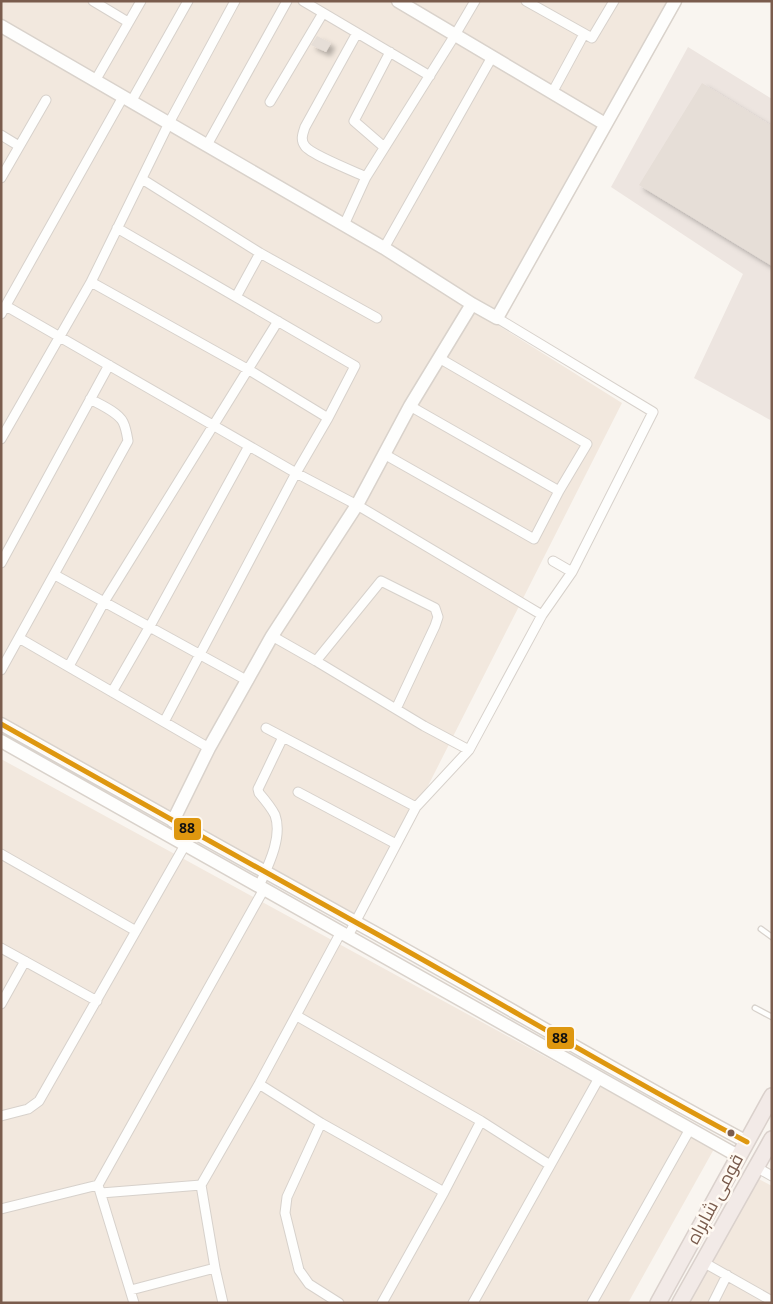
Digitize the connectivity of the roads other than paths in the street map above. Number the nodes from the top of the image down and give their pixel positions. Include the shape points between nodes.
1 (94, 1) edge
2 (141, 1) edge
3 (188, 1) edge
4 (236, 1) edge
5 (287, 1) edge
6 (303, 1) edge
7 (398, 1) edge
8 (475, 1) edge
9 (526, 1) edge
10 (614, 1) edge
11 (675, 1) edge
12 (323, 13) junction
13 (128, 22) junction
14 (1, 26) edge
15 (358, 34) junction
16 (584, 34) junction
17 (455, 35) junction
18 (390, 52) junction
19 (492, 57) junction
20 (430, 76) junction
21 (95, 81) junction
22 (552, 92) junction
23 (127, 99) junction
24 (46, 100) dead end
25 (270, 102) dead end
26 (169, 124) junction
27 (605, 124) junction
28 (1, 135) edge
29 (207, 145) junction
30 (20, 146) junction
31 (384, 147) junction
32 (366, 177) junction
33 (1, 178) edge
34 (142, 179) junction
35 (344, 225) junction
36 (117, 228) junction
37 (384, 248) junction
38 (260, 253) junction
39 (91, 282) junction
40 (236, 296) junction
41 (472, 304) junction
42 (4, 310) edge
43 (378, 318) dead end
44 (497, 318) junction
45 (278, 321) junction
46 (60, 336) junction
47 (439, 358) junction
48 (109, 365) junction
49 (249, 370) junction
50 (90, 399) junction
51 (410, 406) junction
52 (328, 418) junction
53 (213, 426) junction
54 (1, 439) edge
55 (249, 446) junction
56 (384, 454) junction
57 (296, 473) junction
58 (559, 491) junction
59 (356, 505) junction
60 (554, 561) dead end
61 (1, 563) edge
62 (572, 572) junction
63 (55, 574) junction
64 (104, 602) junction
65 (542, 615) junction
66 (150, 626) junction
67 (272, 636) junction
68 (19, 638) junction
69 (199, 654) junction
70 (316, 661) junction
71 (69, 666) junction
72 (1, 670) edge
73 (248, 681) junction
74 (112, 692) junction
75 (396, 709) junction
76 (164, 722) junction
77 (1, 724) edge
78 (266, 728) dead end
79 (283, 737) junction
80 (1, 741) edge
81 (210, 748) junction
82 (469, 750) junction
83 (298, 792) dead end
84 (416, 807) junction
85 (172, 821) junction
86 (396, 844) junction
87 (185, 845) junction
88 (1, 854) edge
89 (266, 872) junction
90 (262, 888) junction
91 (355, 922) junction
92 (761, 929) dead end
93 (136, 931) junction
94 (344, 934) junction
95 (772, 937) edge
96 (1, 948) edge
97 (405, 950) junction
98 (25, 961) junction
99 (398, 964) junction
100 (97, 1001) junction
101 (1, 1004) edge
102 (755, 1008) dead end
103 (296, 1016) junction
104 (772, 1017) edge
105 (599, 1078) junction
106 (259, 1084) junction
107 (772, 1096) edge
108 (1, 1116) edge
109 (481, 1121) junction
110 (321, 1123) junction
111 (690, 1129) junction
112 (772, 1139) edge
113 (747, 1142) junction
114 (738, 1156) junction
115 (764, 1160) edge
116 (550, 1164) junction
117 (772, 1176) edge
118 (201, 1185) junction
119 (100, 1189) junction
120 (444, 1192) junction
121 (1, 1209) edge
122 (703, 1262) junction
123 (215, 1268) junction
124 (727, 1275) junction
125 (131, 1290) junction
126 (772, 1300) edge
127 (134, 1303) edge
128 (224, 1303) edge
129 (339, 1303) edge
130 (382, 1303) edge
131 (473, 1303) edge
132 (592, 1303) edge
133 (658, 1303) edge
134 (680, 1303) edge
135 (713, 1303) edge

1 - 13 street
2 - 13 street
3 - 23 street
4 - 26 street
5 - 29 street
6 - 12 street
7 - 17 street
8 - 17 street
9 - 16 street
10 - 16 street via 592,38
11 - 27 street
12 - 15 street
12 - 25 street
13 - 21 street
14 - 21 street
15 - 18 street
15 - 32 street via 302,137 304,146 314,153
16 - 22 street
17 - 19 street
17 - 20 street
18 - 20 street
18 - 31 street via 354,121
19 - 22 street
19 - 37 street
20 - 31 street
21 - 23 street
22 - 27 street
23 - 26 street
23 - 42 street
24 - 30 street
26 - 29 street
26 - 34 street
27 - 44 street
28 - 30 street
29 - 35 street
30 - 33 street
31 - 32 street
32 - 35 street
34 - 36 street
34 - 38 street
35 - 37 street
36 - 39 street
36 - 40 street
37 - 41 street
38 - 40 street
38 - 43 street
39 - 46 street
39 - 49 street
40 - 45 street
41 - 44 street
41 - 47 street
42 - 46 street
44 - 62 street via 653,412
45 - 49 street
45 - 52 street via 356,366
46 - 48 street
46 - 54 street
47 - 51 street
47 - 58 street via 587,444
48 - 50 street
48 - 53 street
49 - 52 street
49 - 53 street
50 - 61 street
50 - 63 street via 122,420 128,442
51 - 56 street
51 - 58 street
52 - 57 street
53 - 55 street
53 - 64 street
55 - 57 street
55 - 66 street
56 - 58 street via 534,539
56 - 59 street
57 - 59 street
57 - 69 street
59 - 65 street
59 - 67 street
60 - 62 street
62 - 65 street
63 - 64 street
63 - 68 street
64 - 66 street
64 - 71 street
65 - 82 street
66 - 69 street
66 - 74 street
67 - 70 street
67 - 73 street
68 - 71 street
68 - 72 street
69 - 73 street
69 - 76 street
70 - 75 street
70 - 75 street via 381,581 435,608 438,617 435,626
71 - 74 street
73 - 81 street
74 - 76 street
75 - 82 street
76 - 81 street
77 - 85 street
78 - 79 street
79 - 84 street
79 - 89 street via 258,789 271,808 278,834
80 - 87 street
81 - 85 street
82 - 84 street
83 - 86 street
84 - 86 street
85 - 89 street
86 - 91 street
87 - 90 street
87 - 93 street
88 - 93 street
89 - 90 street
89 - 91 street
90 - 94 street
90 - 119 street
91 - 94 street
91 - 97 street
92 - 95 lane
93 - 100 street
94 - 99 street
94 - 103 street
96 - 98 street
97 - 99 street
97 - 113 street
98 - 100 street
98 - 101 street
99 - 105 street
100 - 108 street via 39,1101 28,1109
102 - 104 lane
103 - 106 street
103 - 109 street
105 - 111 street
105 - 116 street
106 - 110 street
106 - 118 street
107 - 113 highway, قومی شاہراہ
109 - 116 street
109 - 120 street
110 - 120 street
110 - 129 street via 286,1197 285,1213 300,1270 309,1284
111 - 114 street
111 - 132 street
112 - 115 highway, قومی شاہراہ
113 - 114 highway, قومی شاہراہ
114 - 133 highway, قومی شاہراہ
115 - 117 street
115 - 122 highway, قومی شاہراہ
116 - 131 street
118 - 119 street
118 - 123 street
119 - 121 street
119 - 125 street
120 - 130 street
122 - 124 street
122 - 134 highway, قومی شاہراہ
123 - 125 street
123 - 128 street
124 - 126 street
124 - 135 street
125 - 127 street

